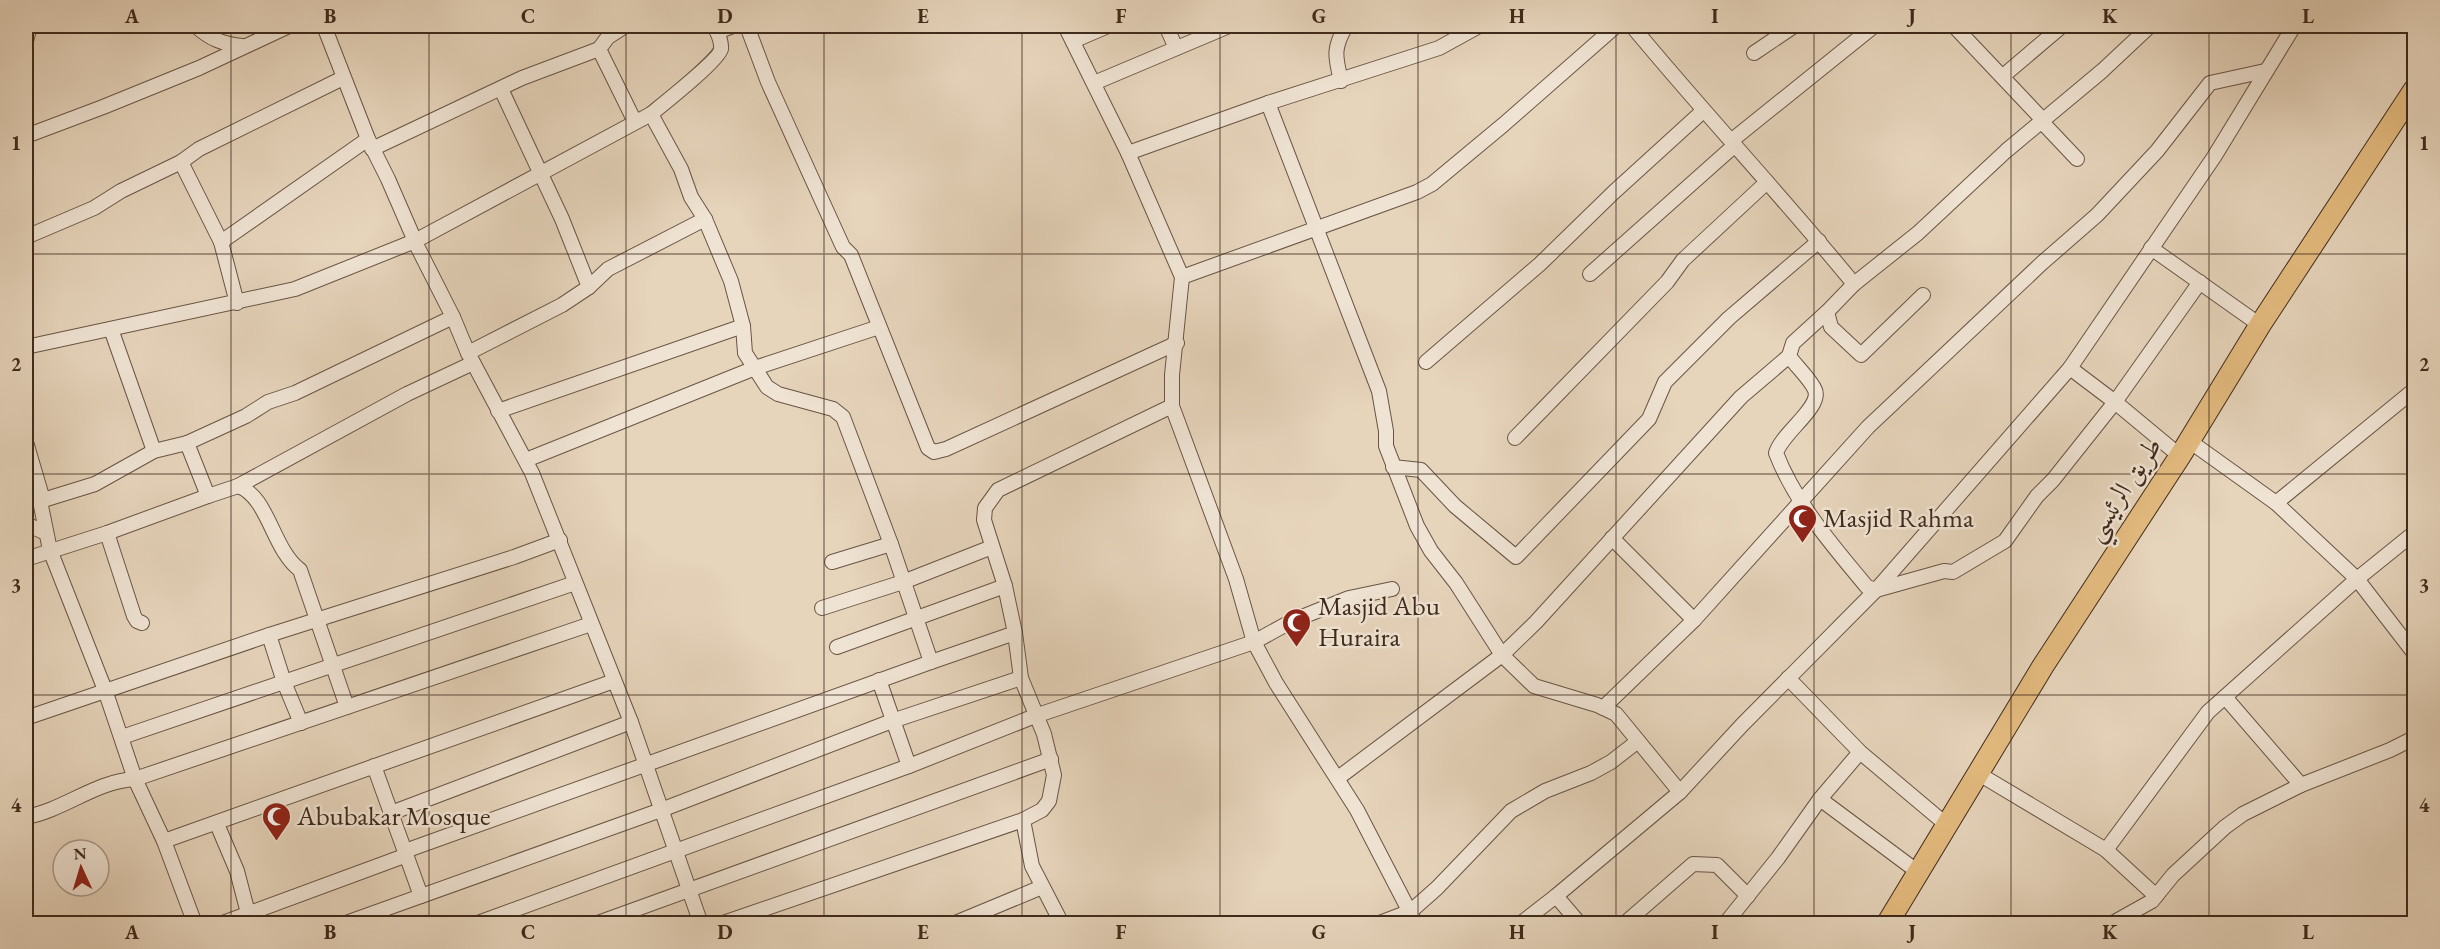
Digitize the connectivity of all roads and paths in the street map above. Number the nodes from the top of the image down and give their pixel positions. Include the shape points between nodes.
1 (30, 26) edge
2 (196, 26) edge
3 (289, 26) edge
4 (324, 26) edge
5 (625, 26) edge
6 (733, 26) edge
7 (747, 26) edge
8 (1065, 26) edge
9 (1108, 26) edge
10 (1166, 26) edge
11 (1229, 26) edge
12 (1346, 26) edge
13 (1479, 26) edge
14 (1616, 26) edge
15 (1632, 26) edge
16 (1794, 26) edge
17 (1874, 26) edge
18 (1954, 26) edge
19 (2062, 26) edge
20 (2150, 26) edge
21 (2294, 26) edge
22 (716, 29) edge
23 (26, 41) edge
24 (1072, 41) junction
25 (243, 46) junction
26 (599, 48) junction
27 (1176, 48) junction
28 (1754, 53) dead end
29 (2265, 71) junction
30 (2003, 76) junction
31 (344, 78) junction
32 (1341, 81) junction
33 (1094, 83) junction
34 (501, 88) junction
35 (2415, 90) edge
36 (1268, 103) junction
37 (1703, 111) junction
38 (651, 114) junction
39 (2042, 121) junction
40 (635, 122) junction
41 (26, 136) edge
42 (1733, 143) junction
43 (370, 144) junction
44 (1128, 153) junction
45 (2077, 159) dead end
46 (181, 162) junction
47 (541, 174) junction
48 (1767, 182) junction
49 (705, 219) junction
50 (1316, 228) junction
51 (26, 237) edge
52 (415, 241) junction
53 (1819, 241) junction
54 (221, 242) junction
55 (2151, 248) junction
56 (1590, 274) dead end
57 (1182, 277) junction
58 (2200, 282) junction
59 (1854, 284) junction
60 (589, 287) junction
61 (1923, 295) dead end
62 (237, 303) junction
63 (1827, 312) junction
64 (453, 317) junction
65 (2260, 325) junction
66 (743, 326) junction
67 (879, 327) junction
68 (111, 329) junction
69 (1177, 344) junction
70 (26, 347) edge
71 (1789, 356) junction
72 (471, 358) junction
73 (1426, 362) dead end
74 (755, 368) junction
75 (2070, 368) junction
76 (2415, 390) edge
77 (2115, 402) junction
78 (1172, 406) junction
79 (498, 411) junction
80 (1515, 438) dead end
81 (26, 442) edge
82 (188, 443) junction
83 (2184, 448) junction
84 (154, 451) junction
85 (526, 460) junction
86 (1393, 467) junction
87 (238, 486) junction
88 (208, 496) junction
89 (40, 501) junction
90 (1803, 501) junction
91 (2276, 503) junction
92 (26, 524) edge
93 (46, 533) junction
94 (107, 533) junction
95 (2415, 533) edge
96 (1612, 538) junction
97 (560, 540) junction
98 (891, 544) junction
99 (992, 546) junction
100 (50, 550) junction
101 (26, 559) edge
102 (832, 562) dead end
103 (2357, 579) junction
104 (903, 582) junction
105 (575, 583) junction
106 (1005, 586) junction
107 (1392, 589) dead end
108 (1876, 591) junction
109 (822, 608) dead end
110 (916, 618) junction
111 (1695, 620) junction
112 (317, 621) junction
113 (142, 623) dead end
114 (591, 624) junction
115 (1015, 633) junction
116 (269, 635) junction
117 (1254, 642) junction
118 (837, 647) dead end
119 (2415, 653) edge
120 (1502, 655) junction
121 (931, 662) junction
122 (332, 666) junction
123 (1021, 678) junction
124 (1788, 678) junction
125 (879, 680) junction
126 (614, 681) junction
127 (284, 682) junction
128 (105, 690) junction
129 (2225, 697) junction
130 (347, 707) junction
131 (1603, 708) junction
132 (1035, 716) junction
133 (26, 718) edge
134 (892, 721) junction
135 (631, 722) junction
136 (301, 723) junction
137 (122, 737) junction
138 (2415, 738) edge
139 (1638, 741) junction
140 (1860, 752) junction
141 (1051, 759) junction
142 (374, 766) junction
143 (646, 766) junction
144 (909, 766) junction
145 (1979, 774) junction
146 (1338, 778) junction
147 (135, 779) junction
148 (2301, 785) junction
149 (1680, 792) junction
150 (1820, 799) junction
151 (661, 810) junction
152 (391, 813) junction
153 (26, 817) edge
154 (1023, 820) junction
155 (217, 824) junction
156 (1948, 826) junction
157 (164, 841) junction
158 (676, 850) junction
159 (2106, 850) junction
160 (406, 853) junction
161 (1918, 872) junction
162 (1042, 887) junction
163 (691, 891) junction
164 (421, 896) junction
165 (1556, 896) junction
166 (1748, 896) junction
167 (2156, 896) junction
168 (248, 913) junction
169 (1414, 917) edge
170 (1894, 920) edge
171 (195, 924) edge
172 (220, 924) edge
173 (343, 924) edge
174 (475, 924) edge
175 (596, 924) edge
176 (702, 924) edge
177 (720, 924) edge
178 (953, 924) edge
179 (1062, 924) edge
180 (1377, 924) edge
181 (1520, 924) edge
182 (1580, 924) edge
183 (1624, 924) edge
184 (1725, 924) edge
185 (2111, 924) edge

1 - 23 street
2 - 25 street via 224,44
3 - 25 street
4 - 31 street
5 - 26 street
6 - 22 street
7 - 67 street via 768,82 843,247 851,255
8 - 24 street
9 - 24 street
10 - 27 street
11 - 27 street
12 - 32 street via 1337,41 1335,58
13 - 32 street via 1439,48
14 - 50 street via 1432,184
15 - 37 street
16 - 28 street
17 - 42 street
18 - 30 street
19 - 30 street
20 - 39 street
21 - 29 street
22 - 38 street via 719,54
24 - 33 street
25 - 41 street
26 - 34 street
26 - 40 street
27 - 33 street
29 - 55 street via 2214,157
29 - 90 street via 2210,83 2157,151 2097,215 1869,428
30 - 39 street
31 - 43 street
31 - 46 street via 199,149
32 - 36 street
33 - 44 street
34 - 43 street
34 - 47 street
35 - 65 main road, طريق الرئيسي
36 - 44 street
36 - 50 street
37 - 42 street
37 - 73 street via 1540,264
38 - 40 street
38 - 49 street
39 - 45 street
39 - 59 street via 1918,233
40 - 47 street
42 - 48 street
42 - 56 street
43 - 52 street
43 - 54 street
44 - 57 street
46 - 51 street via 94,208
46 - 54 street
47 - 52 street
47 - 60 street
48 - 53 street
48 - 80 street via 1683,260 1667,282
49 - 60 street via 608,268
49 - 66 street via 731,281
50 - 57 street
50 - 86 street via 1379,391 1386,446
52 - 62 street via 296,289
52 - 64 street
53 - 59 street
53 - 86 street via 1729,318 1665,382 1649,419 1516,557 1455,506 1421,470
54 - 62 street
55 - 58 street
55 - 75 street
57 - 69 street
58 - 65 street
58 - 77 street
59 - 63 street
60 - 72 street
61 - 63 street via 1861,355 1831,327
62 - 68 street
63 - 71 street via 1793,343
64 - 72 street
64 - 82 street
65 - 83 main road, طريق الرئيسي
66 - 74 street via 744,349
66 - 79 street
67 - 69 street via 926,444 934,452
67 - 74 street
68 - 70 street
68 - 84 street
69 - 78 street
71 - 90 street via 1815,389 1816,397 1813,406 1780,442 1776,453
71 - 96 street via 1741,397
72 - 79 street
72 - 87 street
74 - 85 street
74 - 98 street via 767,387 778,394 833,409 843,417
75 - 77 street
75 - 108 street
76 - 91 street
77 - 83 street
77 - 108 street via 2037,496 2005,542 1953,572 1944,571
78 - 99 street via 998,490 985,508 984,520
78 - 117 street via 1236,579
79 - 85 street
81 - 89 street
82 - 84 street
82 - 88 street
83 - 91 street
83 - 145 main road, طريق الرئيسي via 2043,666
84 - 89 street via 95,484
85 - 97 street
86 - 120 street via 1431,551
87 - 88 street
87 - 112 street via 253,494 285,557 300,570
88 - 94 street
89 - 93 street
90 - 108 street via 1852,569 1867,587
90 - 111 street
91 - 103 street
92 - 93 street
93 - 100 street
94 - 100 street
94 - 113 street via 134,616
95 - 103 street
96 - 111 street
96 - 120 street
97 - 105 street
97 - 112 street
98 - 102 street
98 - 104 street
99 - 104 street
99 - 106 street
100 - 101 street
100 - 128 street
103 - 119 street
103 - 129 street
104 - 109 street
104 - 110 street
105 - 114 street
105 - 122 street
106 - 110 street
106 - 115 street
107 - 117 street via 1349,598 1292,621
108 - 124 street
110 - 118 street
110 - 121 street
111 - 131 street
112 - 116 street
112 - 122 street
114 - 126 street
114 - 130 street
115 - 121 street
115 - 123 street
116 - 127 street
116 - 128 street
117 - 132 street
117 - 146 street
120 - 131 street via 1534,686
120 - 146 street
121 - 125 street
122 - 127 street
122 - 130 street
123 - 132 street
123 - 134 street
124 - 140 street
124 - 149 street
125 - 134 street
125 - 143 street
126 - 135 street
126 - 142 street
127 - 136 street
127 - 137 street
128 - 133 street
128 - 137 street
129 - 148 street
129 - 159 street via 2208,712
130 - 136 street
131 - 139 street via 1616,714
132 - 141 street
132 - 144 street
134 - 144 street
134 - 151 street
135 - 143 street
135 - 152 street
136 - 147 street
137 - 147 street
138 - 148 street
139 - 149 street
139 - 169 street via 1611,762 1511,811
140 - 150 street
140 - 156 street
141 - 154 street via 1054,775 1049,801 1042,810
141 - 163 street
142 - 152 street
142 - 155 street
143 - 151 street
143 - 160 street
144 - 158 street
145 - 156 main road, طريق الرئيسي
145 - 159 street
146 - 169 street
147 - 153 street via 110,783
147 - 157 street
148 - 167 street via 2225,827
149 - 165 street
150 - 161 street
150 - 166 street
151 - 158 street
151 - 164 street
152 - 160 street
154 - 162 street via 1032,866
154 - 177 street
155 - 157 street
155 - 168 street via 237,871
156 - 161 main road, طريق الرئيسي
157 - 171 street
158 - 163 street
158 - 174 street
159 - 167 street
160 - 164 street
160 - 168 street
161 - 170 main road, طريق الرئيسي
162 - 178 street
162 - 179 street
163 - 175 street
163 - 176 street
164 - 173 street
165 - 181 street
165 - 182 street
166 - 183 street via 1717,865 1693,864
166 - 184 street
167 - 185 street
168 - 172 street
169 - 180 street via 1384,919

